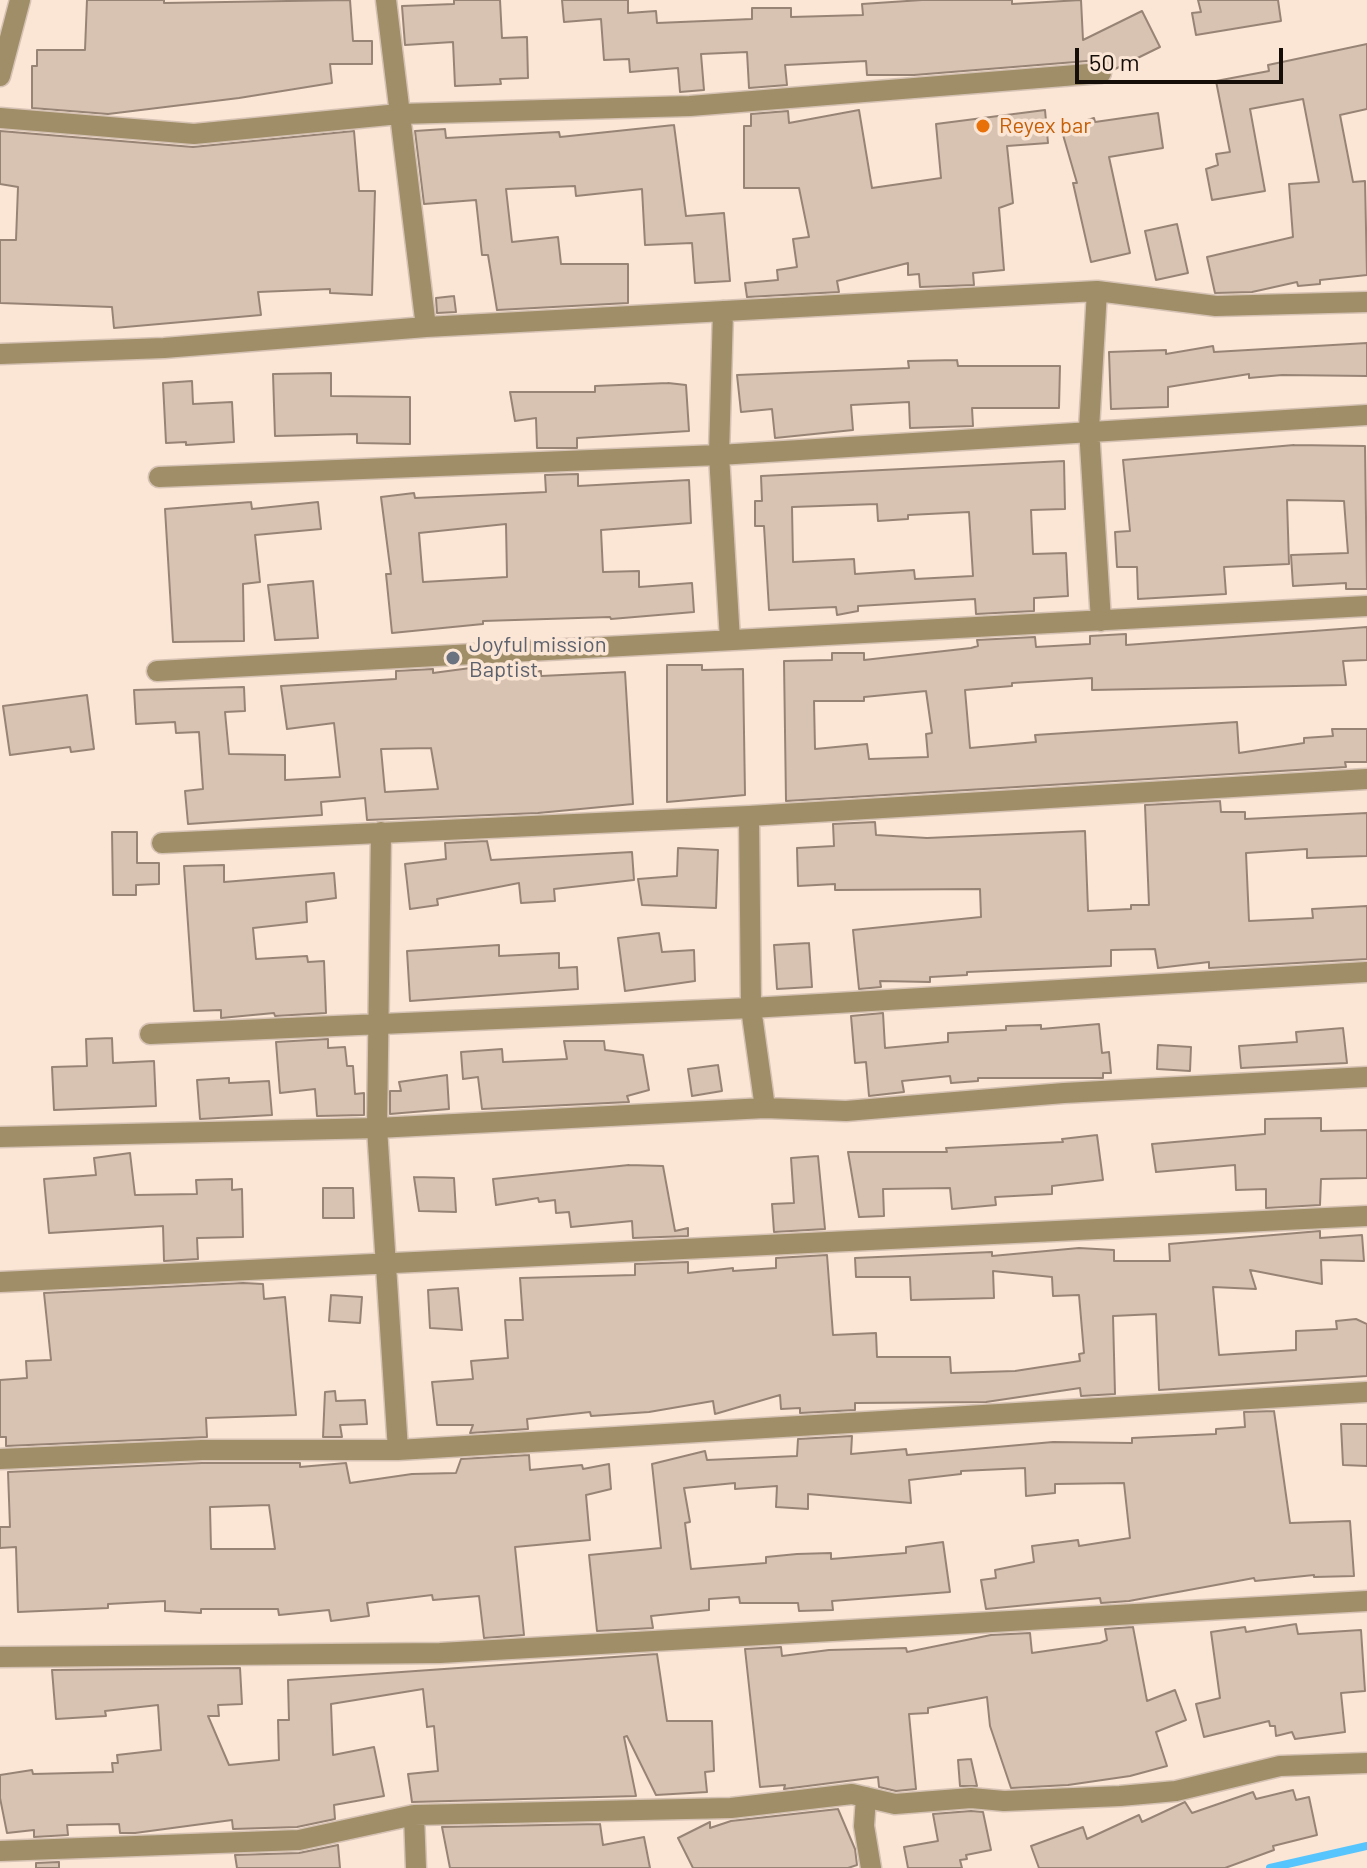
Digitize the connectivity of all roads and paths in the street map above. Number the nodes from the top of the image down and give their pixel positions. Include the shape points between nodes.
1 (20, 0) edge
2 (386, 0) edge
3 (1101, 73) dead end
4 (0, 76) edge
5 (399, 114) junction
6 (0, 118) edge
7 (1097, 291) junction
8 (1367, 302) edge
9 (723, 311) junction
10 (426, 327) junction
11 (0, 354) edge
12 (1367, 415) edge
13 (1089, 429) junction
14 (719, 455) junction
15 (159, 477) dead end
16 (1367, 606) edge
17 (1101, 621) junction
18 (730, 640) junction
19 (157, 671) dead end
20 (1367, 779) edge
21 (749, 816) junction
22 (381, 832) junction
23 (162, 843) dead end
24 (1367, 972) edge
25 (751, 1008) junction
26 (377, 1024) junction
27 (150, 1034) dead end
28 (1367, 1077) edge
29 (765, 1108) junction
30 (377, 1128) junction
31 (0, 1137) edge
32 (1367, 1216) edge
33 (384, 1263) junction
34 (0, 1282) edge
35 (1367, 1392) edge
36 (398, 1450) junction
37 (0, 1459) edge
38 (1367, 1601) edge
39 (0, 1657) edge
40 (1367, 1763) edge
41 (866, 1797) junction
42 (414, 1815) junction
43 (0, 1851) edge
44 (416, 1868) edge
45 (871, 1868) edge

1 - 4 street
2 - 5 street
3 - 5 street via 690,106
5 - 6 street via 194,134
5 - 10 street
7 - 8 street via 1216,306
7 - 9 street
7 - 13 street
9 - 10 street
9 - 14 street
10 - 11 street via 164,348
12 - 13 street
13 - 14 street
13 - 17 street
14 - 15 street
14 - 18 street
16 - 17 street
17 - 18 street
18 - 19 street
20 - 21 street
21 - 22 street
21 - 25 street
22 - 23 street
22 - 26 street
24 - 25 street
25 - 26 street
25 - 29 street
26 - 27 street
26 - 30 street
28 - 29 street via 846,1111
29 - 30 street
30 - 31 street
30 - 33 street
32 - 33 street
33 - 34 street
33 - 36 street
35 - 36 street
36 - 37 street via 202,1450
38 - 39 street via 440,1653
40 - 41 street via 1280,1766 1176,1791 1120,1796 895,1804
41 - 42 street via 793,1798 731,1808
41 - 45 street via 864,1826
42 - 43 street via 299,1840
42 - 44 street

